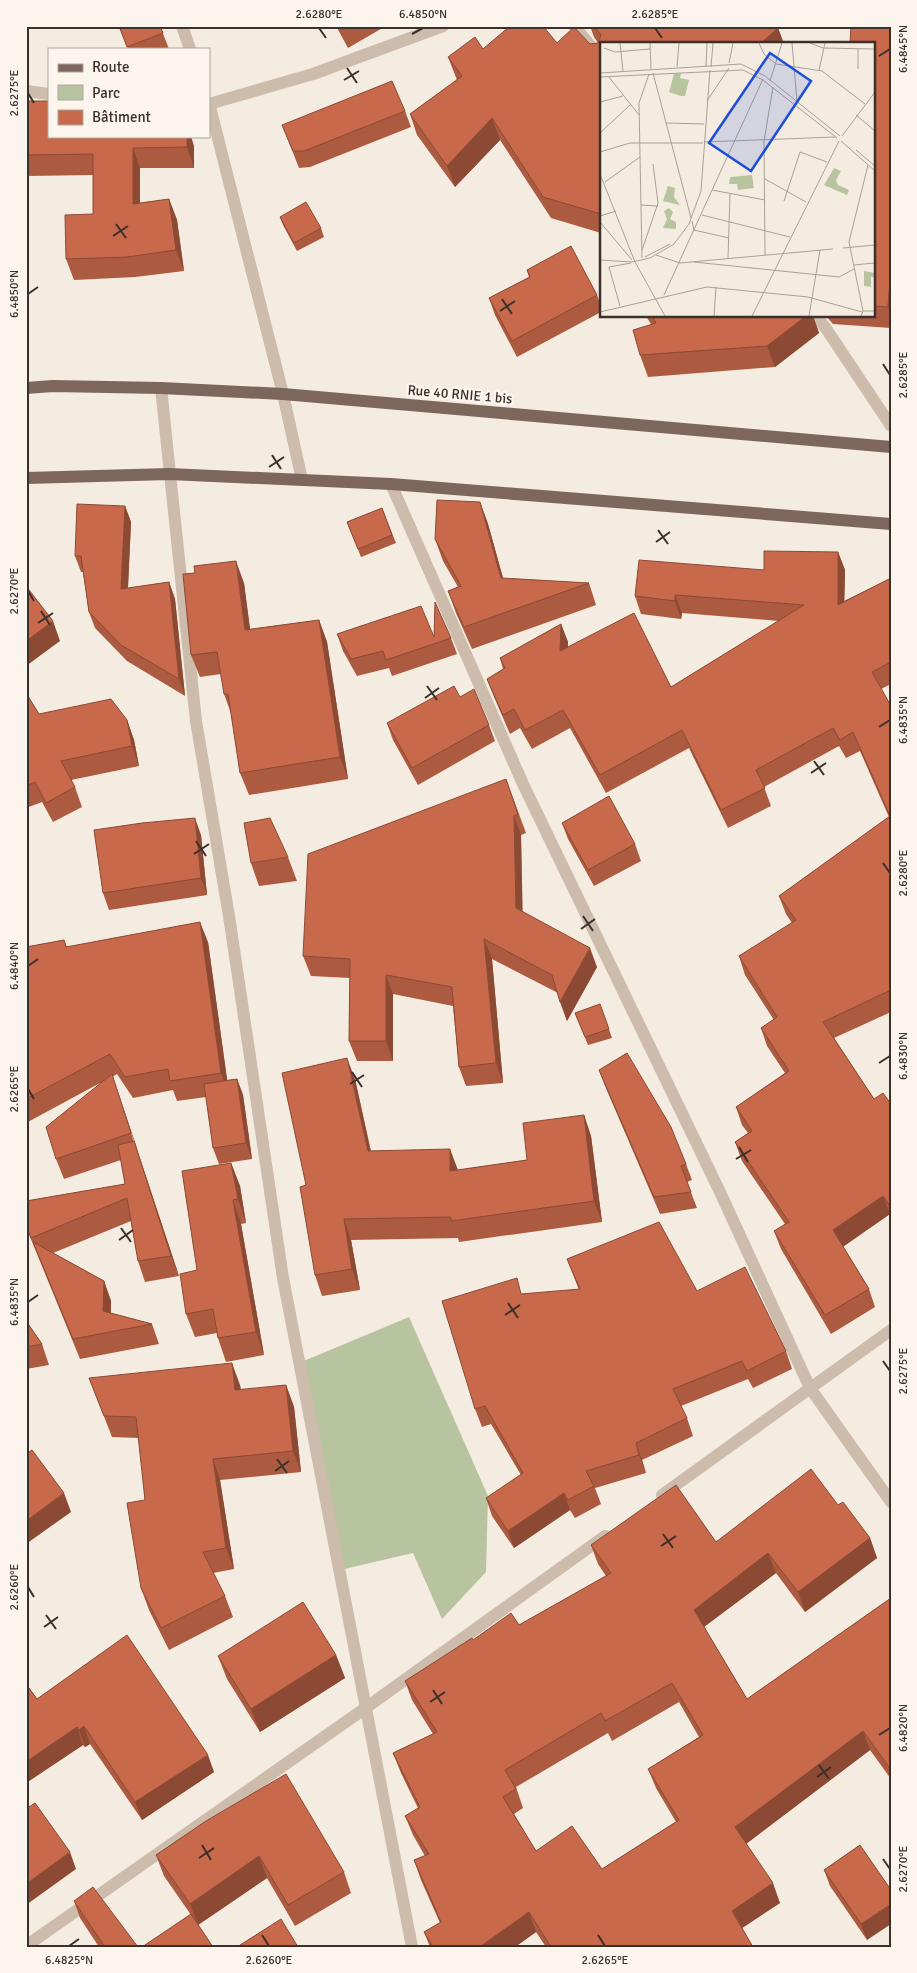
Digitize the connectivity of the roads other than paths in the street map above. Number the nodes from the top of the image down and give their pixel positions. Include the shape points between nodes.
1 (182, 26) edge
2 (444, 26) edge
3 (574, 26) edge
4 (190, 48) edge
5 (600, 57) edge
6 (26, 90) edge
7 (48, 94) edge
8 (210, 104) edge
9 (210, 108) edge
10 (818, 318) edge
11 (26, 388) edge
12 (160, 388) junction
13 (283, 394) junction
14 (891, 426) edge
15 (891, 446) edge
16 (169, 474) junction
17 (26, 478) edge
18 (302, 480) junction
19 (391, 484) junction
20 (891, 524) edge
21 (891, 1330) edge
22 (810, 1388) junction
23 (891, 1502) edge
24 (649, 1504) edge
25 (617, 1527) edge
26 (367, 1707) junction
27 (26, 1946) edge
28 (412, 1947) edge

1 - 4 street
2 - 8 street via 314,74
3 - 5 street
6 - 7 street
9 - 13 street
10 - 14 street
11 - 12 main road, Rue 40 RNIE 1 bis
12 - 13 main road, Rue 40 RNIE 1 bis
12 - 16 street
13 - 15 main road, Rue 40 RNIE 1 bis
13 - 18 street
16 - 17 main road
16 - 18 main road
16 - 26 street via 196,721 229,916 283,1278
18 - 19 main road
19 - 20 main road
19 - 22 street via 524,784 720,1192
21 - 22 street
22 - 23 street
22 - 24 street
25 - 26 street
26 - 27 street
26 - 28 street

